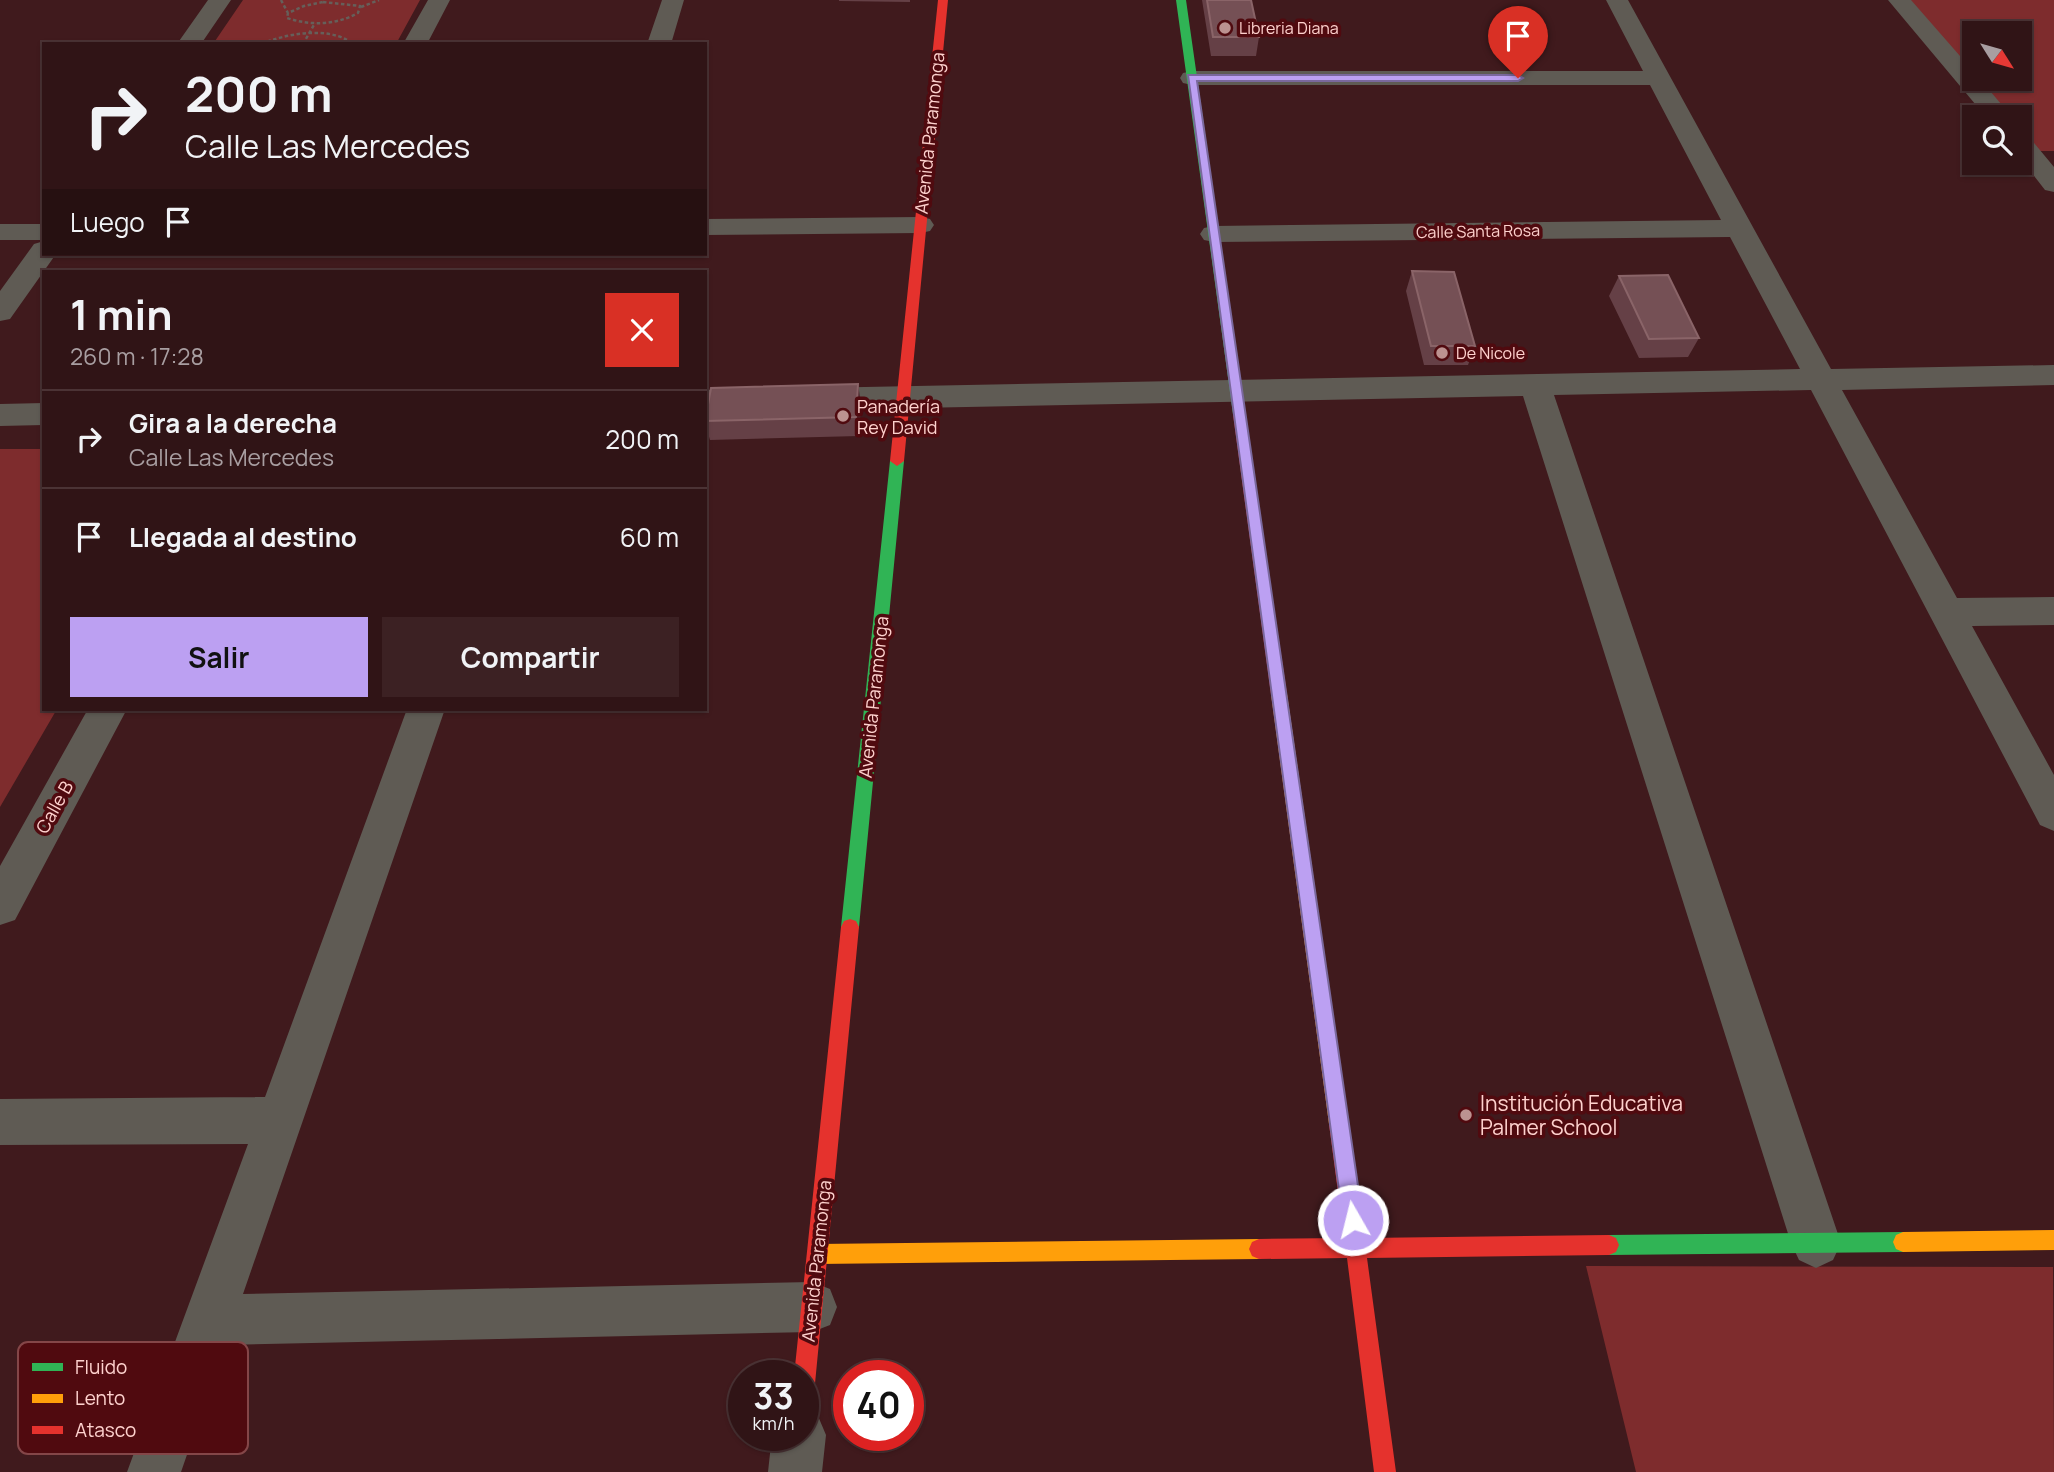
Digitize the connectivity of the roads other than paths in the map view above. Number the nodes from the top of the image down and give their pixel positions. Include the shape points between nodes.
1 (220, 0) edge
2 (439, 0) edge
3 (673, 0) edge
4 (943, 0) edge
5 (1181, 0) edge
6 (1617, 0) edge
7 (1899, 0) edge
8 (190, 42) edge
9 (416, 42) edge
10 (660, 42) edge
11 (1192, 78) junction
12 (1661, 78) junction
13 (1989, 105) edge
14 (2032, 157) edge
15 (2054, 184) edge
16 (920, 225) junction
17 (707, 227) edge
18 (1741, 228) junction
19 (0, 232) edge
20 (42, 232) edge
21 (1214, 234) junction
22 (42, 253) edge
23 (0, 312) edge
24 (2054, 375) edge
25 (1821, 379) junction
26 (1535, 385) junction
27 (1236, 391) junction
28 (903, 397) junction
29 (707, 401) edge
30 (42, 414) edge
31 (0, 415) edge
32 (2054, 611) edge
33 (1946, 612) junction
34 (107, 711) edge
35 (425, 711) edge
36 (2054, 813) edge
37 (0, 906) edge
38 (281, 1120) junction
39 (0, 1122) edge
40 (2054, 1240) edge
41 (1816, 1243) junction
42 (1357, 1248) junction
43 (817, 1254) junction
44 (812, 1307) junction
45 (210, 1320) junction
46 (202, 1342) edge
47 (807, 1360) edge
48 (797, 1451) edge
49 (161, 1454) edge
50 (154, 1472) edge
51 (795, 1472) edge
52 (1385, 1472) edge

1 - 8 street
2 - 9 street
3 - 10 street
4 - 16 street, Avenida Paramonga
5 - 11 street
6 - 12 street
7 - 13 street
11 - 12 street
11 - 21 street
12 - 18 street
14 - 15 street
16 - 17 street
16 - 28 street, Avenida Paramonga
18 - 21 street, Calle Santa Rosa
18 - 25 street
19 - 20 street
21 - 27 street
22 - 23 street
24 - 25 street
25 - 26 street
25 - 33 street
26 - 27 street
26 - 41 street
27 - 28 street
27 - 42 street
28 - 29 street
28 - 43 street, Avenida Paramonga
30 - 31 street
32 - 33 street
33 - 36 street
34 - 37 street, Calle B
35 - 38 street
38 - 39 street
38 - 45 street
40 - 41 street
41 - 42 street
42 - 43 street
42 - 52 street
43 - 44 street, Avenida Paramonga
44 - 45 street
44 - 47 street, Avenida Paramonga
45 - 46 street
48 - 51 street
49 - 50 street

